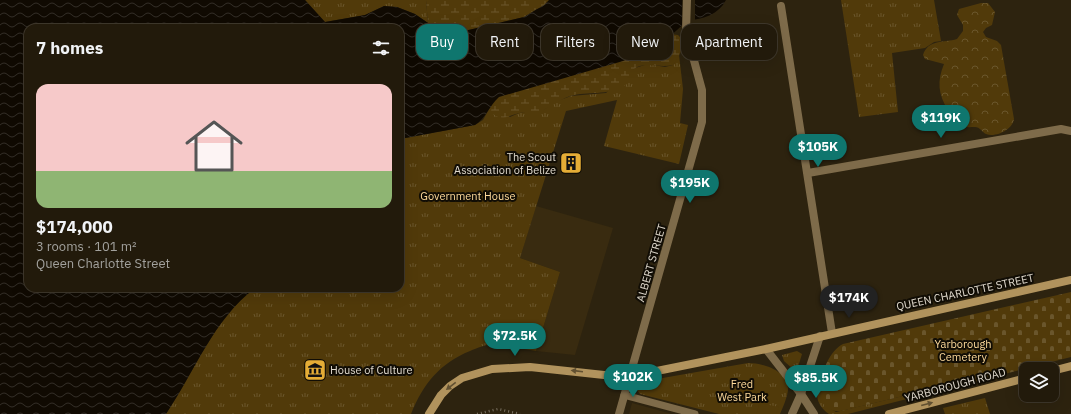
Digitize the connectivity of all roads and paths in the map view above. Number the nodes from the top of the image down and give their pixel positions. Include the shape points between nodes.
1 (687, 0) edge
2 (781, 6) dead end
3 (1071, 131) edge
4 (808, 173) junction
5 (1071, 280) edge
6 (832, 333) junction
7 (820, 336) junction
8 (766, 349) junction
9 (1071, 366) edge
10 (1059, 369) edge
11 (630, 376) junction
12 (1019, 380) edge
13 (801, 394) junction
14 (624, 395) junction
15 (429, 414) edge
16 (477, 414) edge
17 (520, 414) edge
18 (618, 414) edge
19 (695, 414) edge
20 (792, 414) edge
21 (814, 414) edge
22 (889, 414) edge

1 - 11 street, ALBERT STREET via 686,27 702,90 702,122
2 - 4 street
3 - 4 street via 1061,129
4 - 6 street
5 - 6 main road, QUEEN CHARLOTTE STREET
6 - 7 main road, QUEEN CHARLOTTE STREET
7 - 8 main road, QUEEN CHARLOTTE STREET
7 - 13 street
8 - 11 main road, QUEEN CHARLOTTE STREET
8 - 13 street
9 - 10 main road
11 - 14 street, ALBERT STREET
11 -> 15 main road, QUEEN CHARLOTTE STREET via 530,367 492,369 462,378 450,386 441,394
22 -> 12 main road, YARBOROUGH ROAD
13 - 20 street
13 - 21 street
14 - 18 street, ALBERT STREET
14 - 19 lane
16 - 17 path via 498,409

